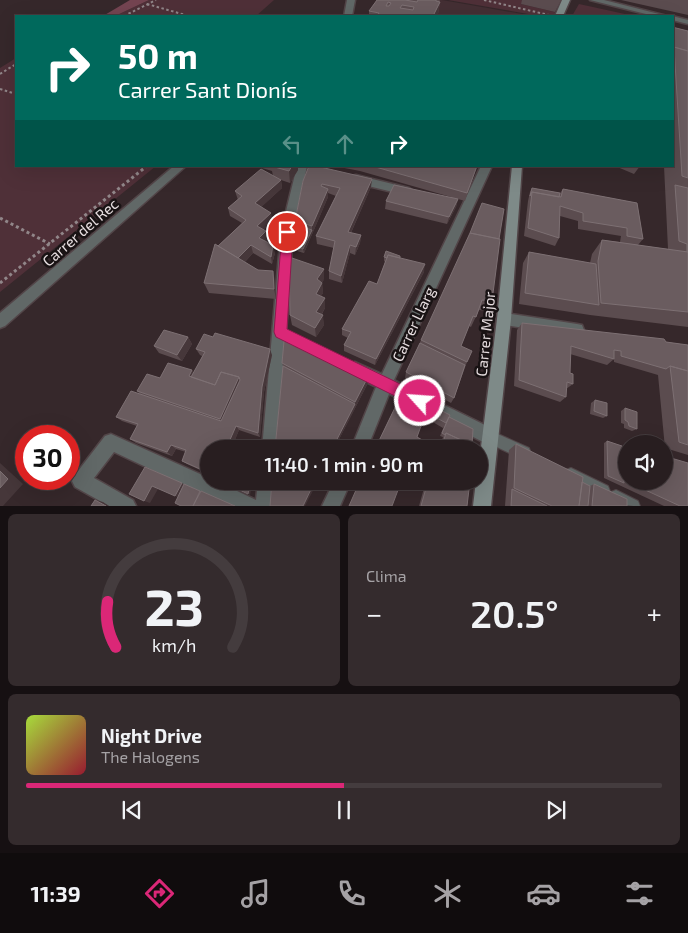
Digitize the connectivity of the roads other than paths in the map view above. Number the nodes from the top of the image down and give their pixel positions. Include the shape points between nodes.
1 (352, 0) edge
2 (566, 0) edge
3 (594, 0) edge
4 (348, 15) edge
5 (559, 15) edge
6 (659, 15) edge
7 (674, 18) edge
8 (688, 22) edge
9 (180, 167) edge
10 (305, 167) edge
11 (485, 167) edge
12 (517, 167) edge
13 (348, 178) edge
14 (423, 195) edge
15 (504, 319) junction
16 (0, 322) edge
17 (588, 331) edge
18 (280, 332) junction
19 (298, 341) edge
20 (342, 363) edge
21 (385, 384) junction
22 (490, 436) junction
23 (271, 440) edge
24 (363, 440) edge
25 (539, 460) edge
26 (556, 468) edge
27 (265, 490) edge
28 (339, 490) edge
29 (127, 506) edge
30 (250, 506) edge
31 (264, 506) edge
32 (331, 506) edge
33 (482, 506) edge
34 (633, 506) edge

1 - 4 street
2 - 5 street
3 - 6 street
7 - 8 street
9 - 16 street, Carrer del Rec
10 - 18 street via 287,232
11 - 21 street, Carrer Llarg via 466,203
12 - 15 street, Carrer Major
13 - 14 street
15 - 17 street
15 - 22 street, Carrer Major
18 - 19 street
18 - 23 street
20 - 21 street
21 - 22 street
21 - 24 street, Carrer Llarg
22 - 25 lane
22 - 33 street, Carrer Major
26 - 34 lane
27 - 31 street
28 - 32 street
29 - 30 street via 82,481 111,442

